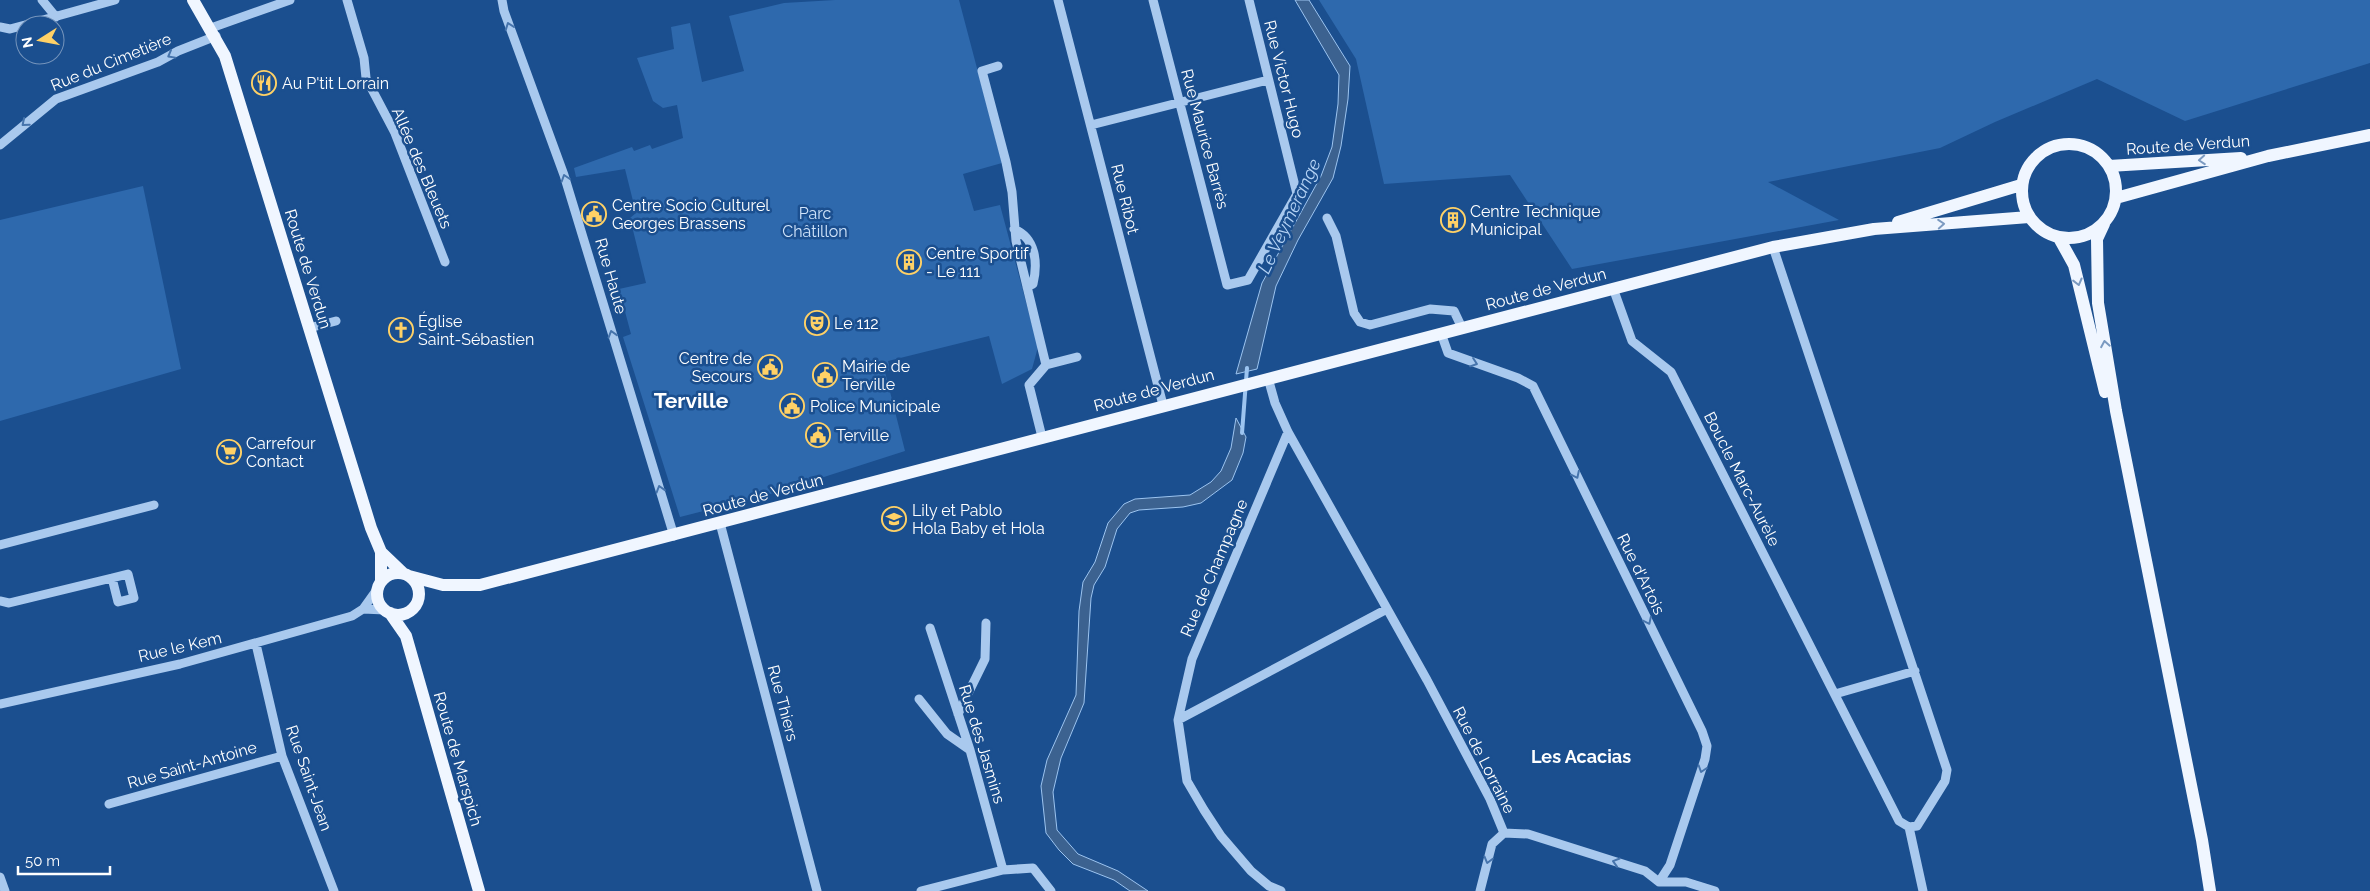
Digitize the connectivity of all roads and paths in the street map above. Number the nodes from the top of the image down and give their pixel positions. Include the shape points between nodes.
1 (42, 0) edge
2 (114, 0) edge
3 (193, 0) edge
4 (290, 0) edge
5 (347, 0) edge
6 (502, 0) edge
7 (1058, 0) edge
8 (1153, 0) edge
9 (1249, 0) edge
10 (54, 15) edge
11 (63, 15) edge
12 (0, 27) edge
13 (15, 28) edge
14 (214, 32) junction
15 (998, 66) dead end
16 (1268, 80) junction
17 (1180, 104) junction
18 (1091, 125) junction
19 (2370, 135) edge
20 (0, 145) edge
21 (2268, 156) junction
22 (2109, 166) junction
23 (2022, 186) junction
24 (2116, 198) junction
25 (2029, 217) junction
26 (1327, 218) dead end
27 (2104, 224) junction
28 (1014, 229) junction
29 (1874, 229) junction
30 (2059, 238) junction
31 (1773, 247) junction
32 (445, 262) dead end
33 (1227, 285) joint
34 (1027, 287) junction
35 (1613, 288) junction
36 (336, 322) dead end
37 (309, 328) junction
38 (1462, 328) junction
39 (1441, 333) junction
40 (1077, 357) dead end
41 (1046, 365) junction
42 (1268, 378) junction
43 (1163, 405) junction
44 (1288, 432) junction
45 (1042, 437) junction
46 (2134, 495) junction
47 (154, 505) dead end
48 (720, 523) junction
49 (674, 536) junction
50 (0, 545) edge
51 (380, 552) junction
52 (406, 574) junction
53 (112, 578) dead end
54 (380, 585) junction
55 (443, 585) junction
56 (418, 599) junction
57 (0, 601) edge
58 (363, 609) junction
59 (1387, 609) junction
60 (410, 611) junction
61 (387, 612) junction
62 (986, 624) dead end
63 (930, 628) dead end
64 (406, 636) junction
65 (256, 644) junction
66 (1915, 671) junction
67 (1835, 694) junction
68 (919, 699) dead end
69 (0, 704) edge
70 (958, 714) junction
71 (1178, 720) junction
72 (970, 750) junction
73 (282, 756) junction
74 (109, 804) dead end
75 (1908, 827) junction
76 (1504, 833) junction
77 (1003, 870) junction
78 (0, 877) edge
79 (1659, 887) edge
80 (6, 891) edge
81 (334, 891) edge
82 (479, 891) edge
83 (817, 891) edge
84 (921, 891) edge
85 (1051, 891) edge
86 (1281, 891) edge
87 (1480, 891) edge
88 (1715, 891) edge
89 (1922, 891) edge
90 (2210, 891) edge

1 - 10 street
2 - 11 street
3 - 14 main road, Route de Verdun
4 - 14 street, Rue du Cimetière
5 - 32 street, Allée des Bleuets via 364,58 366,78 395,134
49 -> 6 street, Rue Haute via 564,175
7 - 18 street, Rue Ribot
8 - 17 street, Rue Maurice Barrès
9 - 16 street, Rue Victor Hugo
12 - 13 street
14 -> 20 street, Rue du Cimetière via 158,62 56,99
14 - 37 main road, Route de Verdun via 225,56
15 - 28 street via 982,71 1006,162
16 - 17 street
16 - 33 street, Rue Victor Hugo via 1297,194 1248,280
17 - 18 street
17 - 33 street, Rue Maurice Barrès
18 - 43 street, Rue Ribot
19 - 21 main road, Route de Verdun
21 -> 22 main road, Route de Verdun
21 - 24 main road, Route de Verdun
22 - 23 main road via 2087,147 2058,145 2034,159
22 - 24 main road via 2116,186
23 - 25 main road via 2022,202
23 - 29 main road, Route de Verdun
24 - 27 main road
29 -> 25 main road, Route de Verdun
25 - 30 main road via 2042,230
26 - 38 street via 1336,236 1354,313 1360,322 1370,326 1430,309 1454,311
27 - 30 main road via 2083,237
46 -> 27 main road via 2098,303 2097,239
28 - 34 street
28 - 34 street via 1023,232 1030,240 1035,254 1036,273 1033,284
29 - 31 main road, Route de Verdun
30 -> 46 main road via 2074,265 2110,413
31 - 35 main road, Route de Verdun
31 - 66 street
34 - 41 street
35 - 38 main road, Route de Verdun
35 - 67 street, Boucle Marc-Aurèle via 1632,341 1671,372
36 - 37 street
37 - 51 main road, Route de Verdun
38 - 39 main road, Route de Verdun
39 - 42 main road, Route de Verdun
39 -> 79 street, Rue d'Artois via 1448,353 1533,386 1702,731 1707,746 1705,759 1670,865
40 - 41 street
41 - 45 street via 1029,385
42 - 43 main road, Route de Verdun
42 - 44 street, Rue de Lorraine
43 - 45 main road, Route de Verdun
44 - 59 street, Rue de Lorraine
44 - 71 street, Rue de Champagne via 1192,659
45 - 48 main road, Route de Verdun
46 - 90 main road
47 - 50 street
48 - 49 main road, Route de Verdun
48 - 83 street, Rue Thiers
49 - 55 main road, Route de Verdun via 480,585
51 - 52 main road, Route de Verdun
51 - 54 main road, Route de Verdun
52 - 54 main road via 391,574
52 - 55 main road, Route de Verdun
52 - 56 main road via 418,586
53 - 57 street via 9,604
54 - 58 street, Rue le Kem
54 - 61 main road via 378,600
55 - 56 main road, Route de Verdun
56 - 60 main road
58 - 61 street, Rue le Kem
58 - 65 street, Rue le Kem via 352,616
59 - 71 street
59 - 76 street, Rue de Lorraine via 1490,799
60 - 61 main road via 400,615
60 - 64 main road, Route de Marspich
61 - 64 main road, Route de Marspich
62 - 70 street via 985,659
63 - 70 street, Rue des Jasmins
64 - 82 main road, Route de Marspich
65 - 69 street, Rue le Kem
65 - 73 street, Rue Saint-Jean
66 - 67 street
66 - 75 street via 1947,770 1945,781 1917,826
67 - 75 street, Boucle Marc-Aurèle via 1899,821
68 - 72 street via 947,734
70 - 72 street, Rue des Jasmins
71 - 86 street, Rue de Champagne via 1187,781 1204,810 1220,836 1251,870 1269,886
72 - 77 street, Rue des Jasmins
73 - 74 street, Rue Saint-Antoine
73 - 81 street, Rue Saint-Jean
75 - 89 street, Boucle Marc-Aurèle
79 -> 76 street, Rue de Lorraine via 1645,871 1528,834
76 -> 87 street via 1492,844
77 - 84 street
77 - 85 street via 1033,868
78 - 80 street
79 - 88 street via 1686,882

